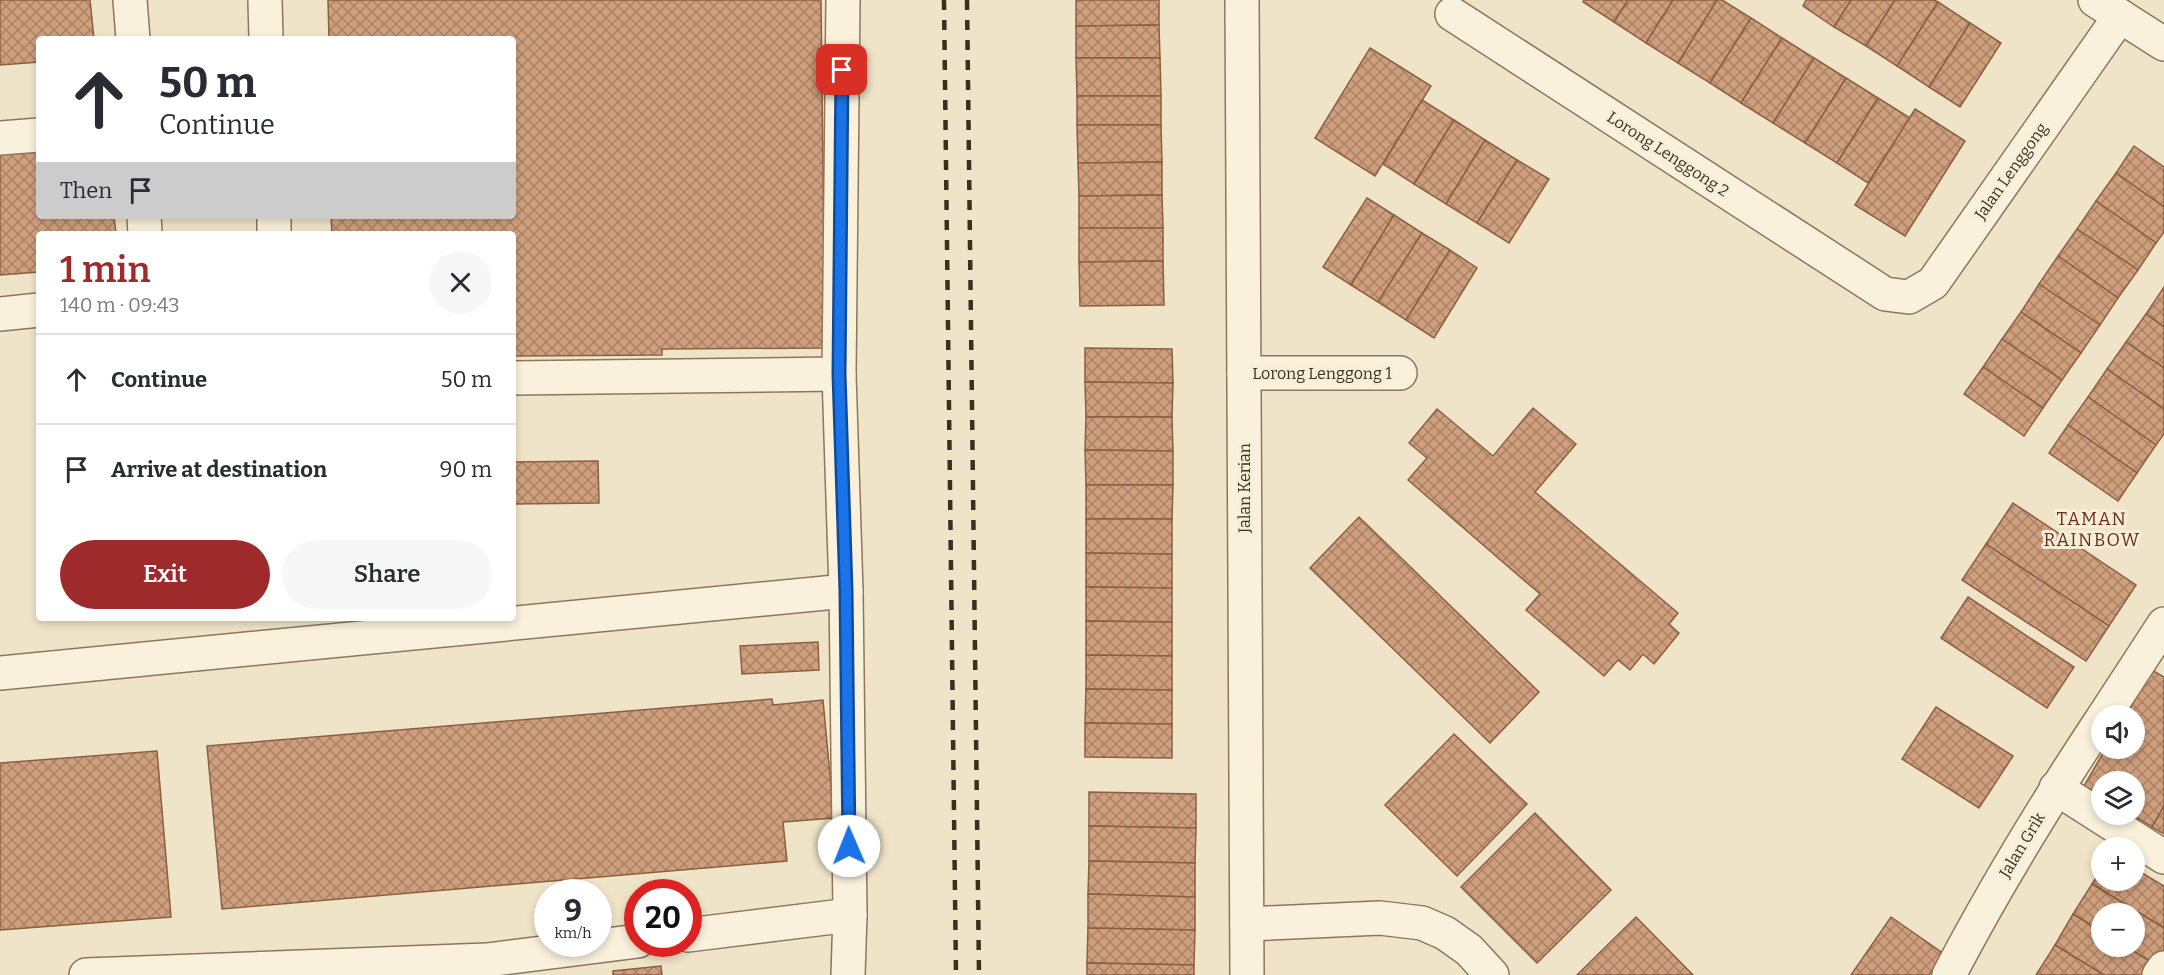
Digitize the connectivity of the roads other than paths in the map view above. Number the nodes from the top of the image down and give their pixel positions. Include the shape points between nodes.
1 (129, 0) edge
2 (265, 0) edge
3 (843, 0) edge
4 (1242, 0) edge
5 (2107, 8) edge
6 (1452, 14) dead end
7 (133, 36) edge
8 (267, 36) edge
9 (2164, 44) edge
10 (36, 135) edge
11 (0, 138) edge
12 (1885, 294) joint
13 (36, 310) edge
14 (0, 314) edge
15 (1244, 373) junction
16 (1400, 373) dead end
17 (839, 374) junction
18 (516, 378) edge
19 (846, 591) junction
20 (516, 618) edge
21 (483, 621) edge
22 (459, 623) edge
23 (2164, 626) edge
24 (0, 673) edge
25 (2111, 705) edge
26 (2091, 736) edge
27 (2056, 788) junction
28 (2164, 857) edge
29 (850, 915) junction
30 (1247, 924) junction
31 (702, 933) edge
32 (624, 943) edge
33 (487, 967) edge
34 (2164, 968) edge
35 (86, 975) edge
36 (848, 975) edge
37 (1248, 975) edge
38 (1492, 975) edge
39 (1949, 975) edge
40 (2159, 975) edge

1 - 7 street
2 - 8 street
3 - 17 street
4 - 15 street, Jalan Kerian
5 - 9 street
5 - 12 street, Jalan Lenggong via 1933,283 1909,297
6 - 12 street, Lorong Lenggong 2
10 - 11 street
13 - 14 street
15 - 16 street, Lorong Lenggong 1
15 - 30 street, Jalan Kerian
17 - 18 street
17 - 19 street
19 - 20 street
19 - 29 street
21 - 22 street
22 - 24 street
23 - 25 street
26 - 27 street, Jalan Grik
27 - 28 street
27 - 39 street, Jalan Grik via 1985,905
29 - 31 street
29 - 36 street
30 - 37 street, Jalan Kerian
30 - 38 street via 1380,918 1422,923 1469,950
32 - 33 street
33 - 35 street
34 - 40 street

